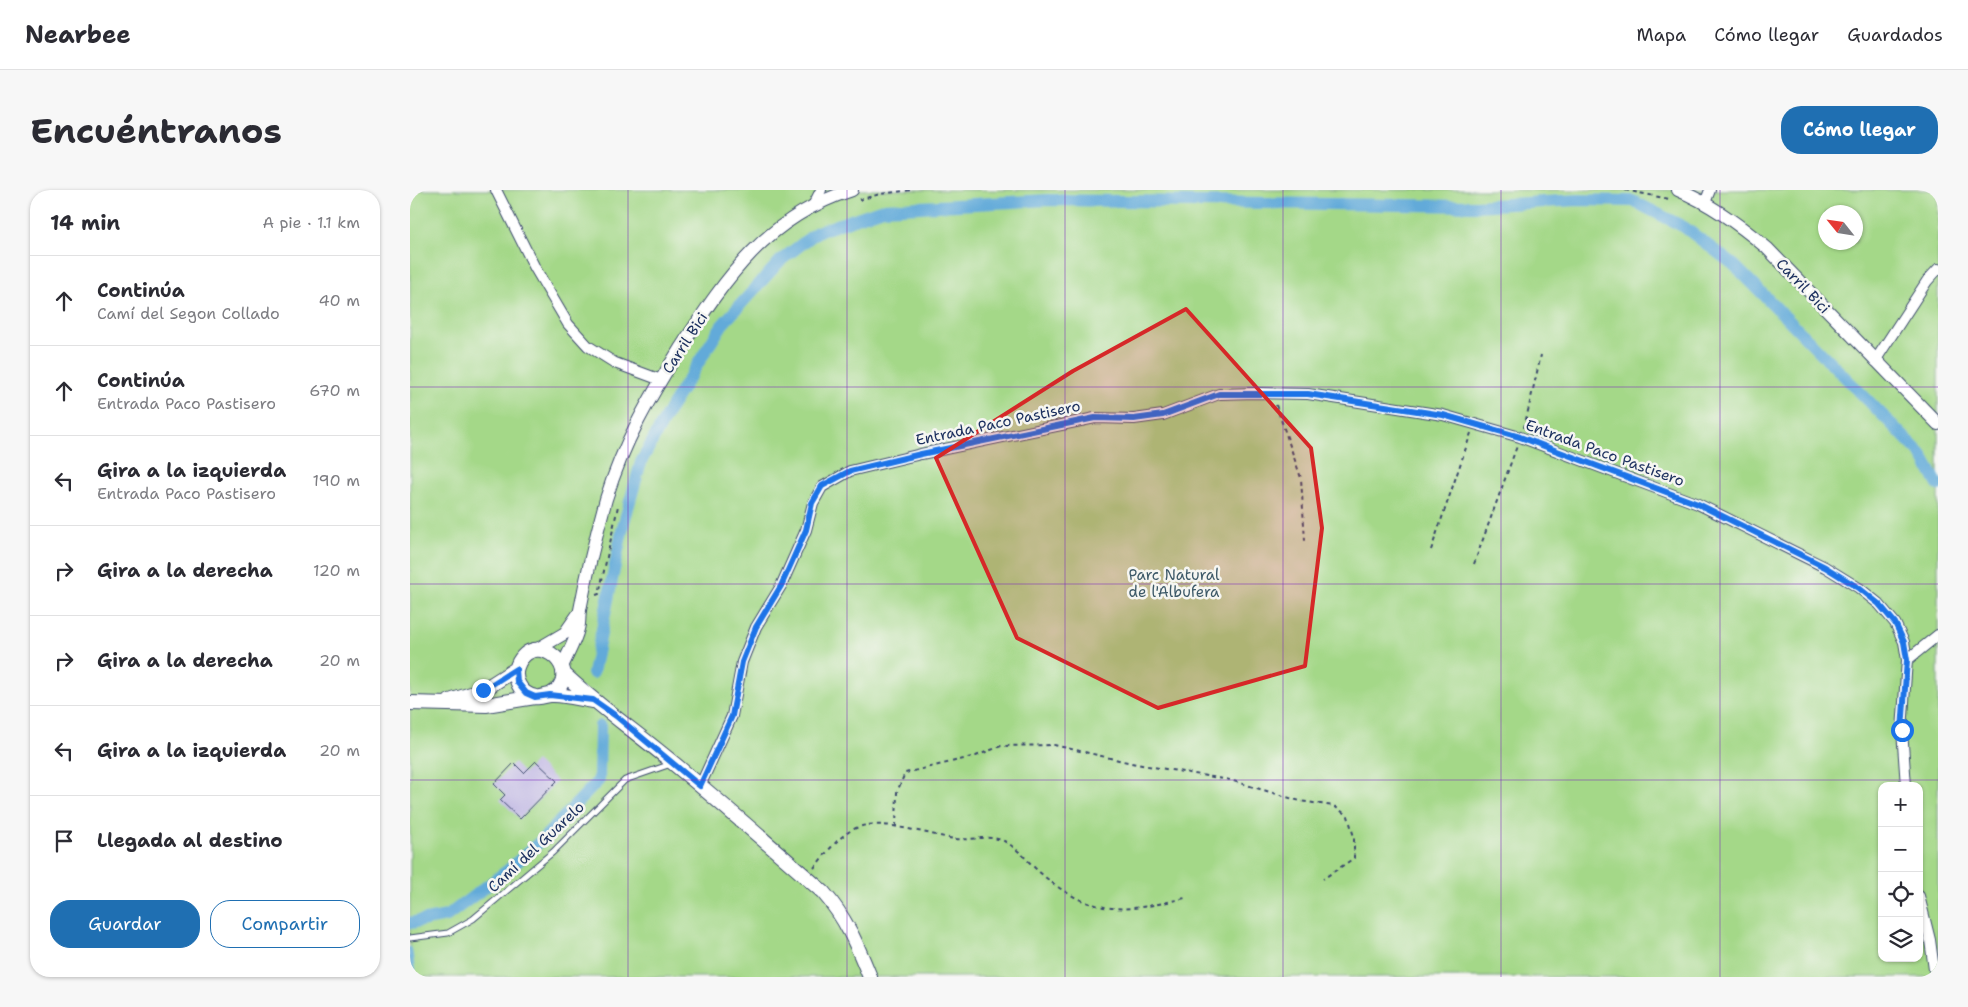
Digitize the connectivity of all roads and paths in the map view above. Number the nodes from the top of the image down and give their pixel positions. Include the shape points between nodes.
1 (496, 190) edge
2 (821, 190) edge
3 (911, 190) edge
4 (1626, 190) edge
5 (1710, 190) edge
6 (1674, 194) edge
7 (852, 196) edge
8 (1705, 203) junction
9 (813, 206) junction
10 (1938, 269) edge
11 (1541, 355) dead end
12 (1875, 361) junction
13 (661, 380) junction
14 (1272, 394) junction
15 (1474, 424) junction
16 (1938, 424) edge
17 (1521, 437) junction
18 (618, 503) dead end
19 (1305, 541) dead end
20 (1431, 550) dead end
21 (1474, 564) dead end
22 (582, 605) junction
23 (1938, 635) edge
24 (536, 650) junction
25 (1907, 660) junction
26 (516, 669) junction
27 (562, 670) junction
28 (550, 695) junction
29 (535, 697) junction
30 (593, 700) junction
31 (410, 703) edge
32 (438, 705) junction
33 (674, 763) junction
34 (1906, 782) edge
35 (700, 786) junction
36 (896, 827) junction
37 (807, 877) junction
38 (1323, 880) dead end
39 (1185, 898) dead end
40 (1923, 912) edge
41 (410, 938) edge
42 (870, 977) edge
43 (1934, 977) edge

1 - 13 street via 535,268 568,324 588,346 615,363
2 - 9 street
3 - 7 path
4 - 6 path
5 - 8 street
6 - 8 street
7 - 9 street
8 - 12 street via 1767,248
9 - 13 street via 762,241 739,264
10 - 12 street via 1926,281
11 - 17 path
12 - 16 street
13 - 22 street via 622,450 606,501
14 - 15 street, Entrada Paco Pastisero via 1318,396 1443,415
14 - 19 path via 1301,478
14 - 35 street, Entrada Paco Pastisero via 1219,394 1163,415 1134,419 1095,418 1049,427 850,471 822,486 812,503 806,530 784,578 756,627 742,662 732,716
15 - 17 street, Entrada Paco Pastisero
15 - 20 path
17 - 21 path
17 - 25 street, Entrada Paco Pastisero via 1698,504 1825,567 1879,604 1895,623 1904,642
18 - 22 path via 599,594
22 - 24 street via 565,633
22 - 27 street via 578,629
23 - 25 street
24 - 26 main road via 521,658
24 - 27 main road via 552,654
25 - 34 street, Entrada Paco Pastisero via 1902,730
26 - 29 main road via 519,687
26 - 32 main road via 483,690
27 - 28 main road via 560,686
27 - 30 main road
28 - 29 main road
28 - 30 main road
29 - 32 main road via 486,705
30 - 33 main road
31 - 32 main road
33 - 35 main road
33 - 41 lane, Camí del Guarelo via 625,780 553,852 473,919 448,933
35 - 37 main road
36 - 37 path via 862,826 834,844
36 - 38 path via 896,792 906,773 976,756 1001,746 1054,746 1230,780 1300,801 1334,806 1348,816 1354,837 1354,858
36 - 39 path via 958,839 1002,840 1018,850 1053,884 1091,904 1137,909
37 - 42 main road via 839,910 851,929
40 - 43 street

